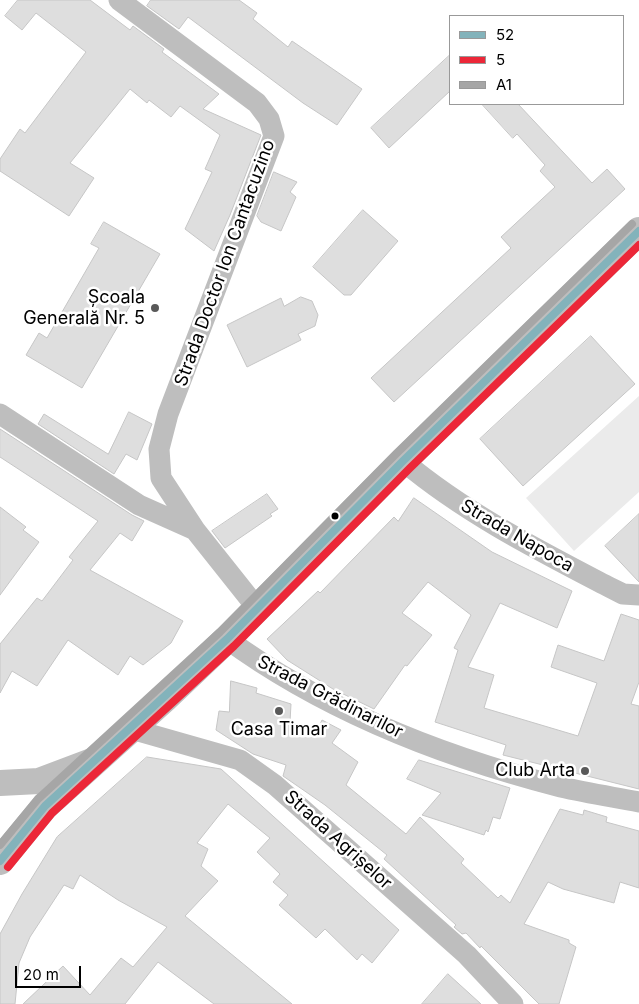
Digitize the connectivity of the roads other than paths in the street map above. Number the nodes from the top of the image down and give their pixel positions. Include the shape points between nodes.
1 (119, 0) edge
2 (639, 231) edge
3 (0, 414) edge
4 (403, 461) junction
5 (161, 478) junction
6 (139, 505) junction
7 (195, 530) junction
8 (639, 595) edge
9 (257, 608) junction
10 (227, 639) junction
11 (131, 728) junction
12 (95, 760) junction
13 (0, 783) edge
14 (639, 802) edge
15 (0, 861) edge
16 (513, 1004) edge

1 - 5 street, Strada Doctor Ion Cantacuzino via 257,103 269,118 274,136 168,414 159,449
2 - 4 main road
3 - 6 street
4 - 8 street, Strada Napoca via 428,482 514,537 616,590
4 - 9 main road
5 - 6 street via 151,497
5 - 7 street, Strada Doctor Ion Cantacuzino
6 - 7 street
7 - 9 street, Strada Doctor Ion Cantacuzino
9 - 10 main road
10 - 11 main road
10 - 14 street, Strada Grădinarilor via 251,657 313,692 398,733 562,787
11 - 12 main road
11 - 16 street, Strada Agrișelor via 240,760 276,785 467,955
12 - 13 street via 39,781
12 - 15 main road via 44,806

